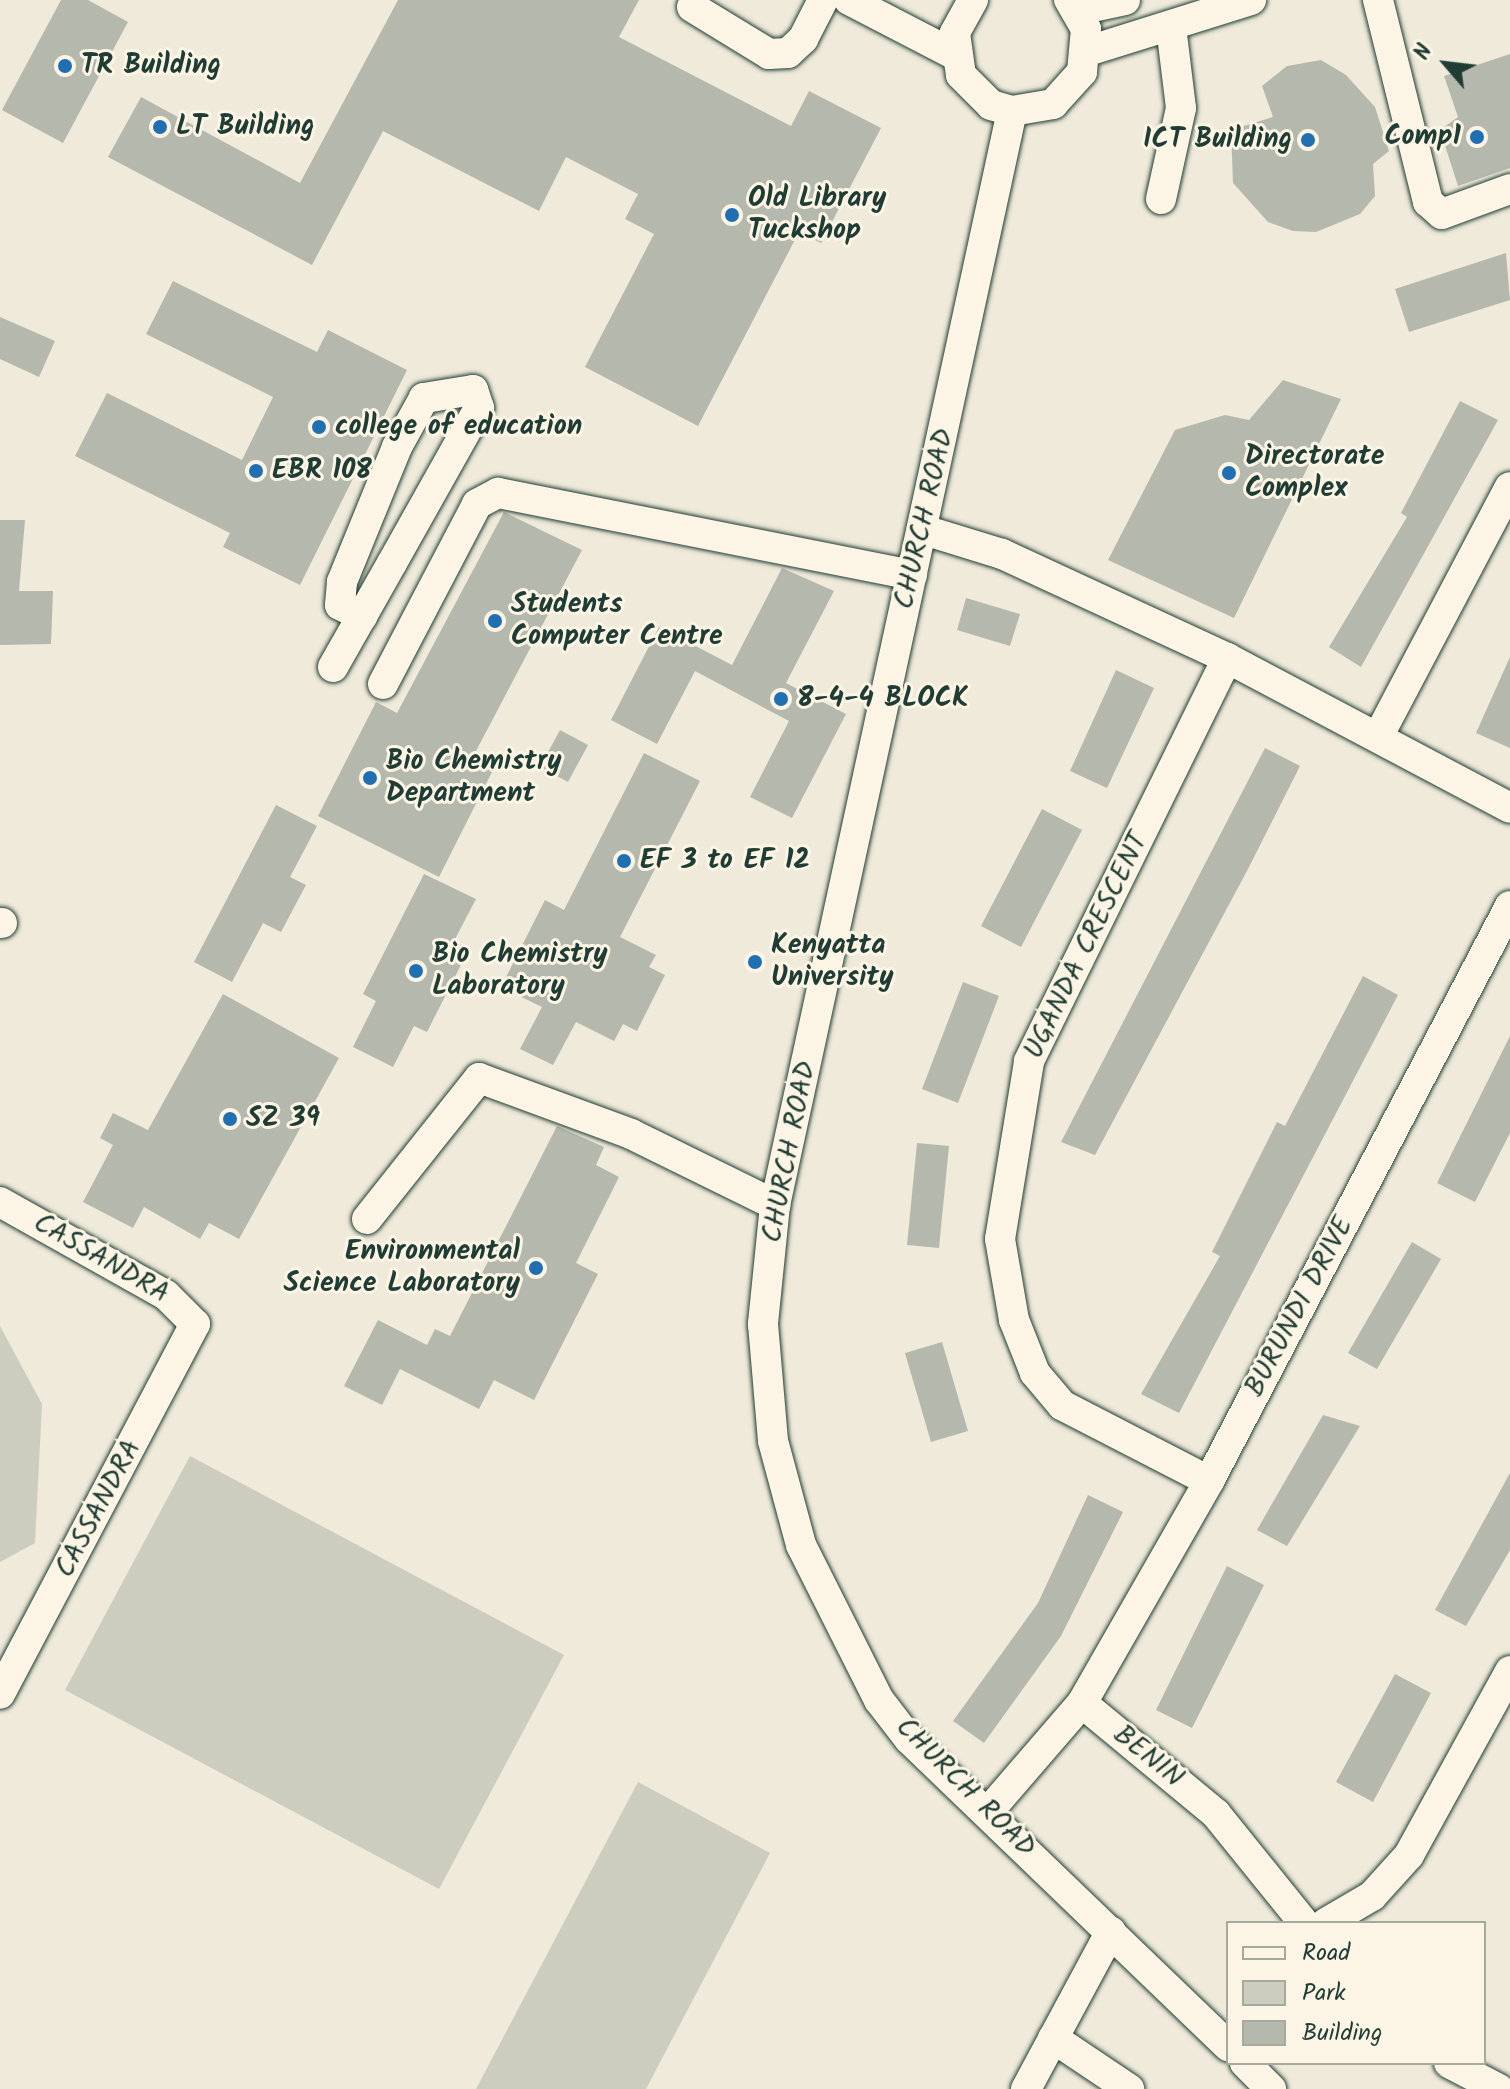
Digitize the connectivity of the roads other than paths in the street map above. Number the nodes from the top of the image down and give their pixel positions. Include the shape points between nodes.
1 (823, 0) edge
2 (849, 0) edge
3 (1125, 0) edge
4 (1251, 0) edge
5 (1378, 0) edge
6 (969, 1) edge
7 (1073, 5) edge
8 (692, 7) dead end
9 (1171, 26) junction
10 (1088, 51) junction
11 (955, 55) junction
12 (1012, 111) junction
13 (1510, 189) edge
14 (1161, 199) dead end
15 (1510, 487) edge
16 (924, 530) junction
17 (392, 563) junction
18 (912, 575) junction
19 (433, 587) junction
20 (362, 616) junction
21 (1227, 658) junction
22 (333, 667) dead end
23 (383, 684) dead end
24 (1379, 735) junction
25 (1510, 808) edge
26 (1510, 906) edge
27 (0, 1202) edge
28 (775, 1205) junction
29 (367, 1219) dead end
30 (1209, 1481) junction
31 (1510, 1671) edge
32 (0, 1694) edge
33 (1082, 1703) junction
34 (987, 1813) junction
35 (1302, 1921) edge
36 (1329, 1921) edge
37 (1111, 1931) junction
38 (1053, 2038) junction
39 (1226, 2044) edge
40 (1247, 2065) edge
41 (1453, 2065) edge
42 (1026, 2089) edge
43 (1129, 2089) edge
44 (1271, 2089) edge
45 (1499, 2089) edge

1 - 8 lane via 803,39 788,53 769,54
2 - 11 lane
3 - 7 lane
4 - 9 lane
5 - 13 lane via 1428,202 1442,214
6 - 11 lane via 955,33
7 - 10 lane
9 - 10 lane
9 - 14 lane via 1181,108
10 - 12 lane via 1082,72 1053,104
11 - 12 lane via 974,93
12 - 16 lane, CHURCH ROAD
15 - 24 lane
16 - 18 lane, CHURCH ROAD
16 - 21 lane via 1002,554
17 - 19 lane
17 - 20 lane
17 - 20 lane via 479,408 473,390 424,398 397,447 342,582 340,605
18 - 19 lane via 498,493 477,504
18 - 28 lane, CHURCH ROAD
19 - 23 lane
20 - 22 lane
21 - 24 lane
21 - 30 lane, UGANDA CRESCENT via 1029,1061 1000,1239 1014,1320 1035,1373 1062,1405
24 - 25 lane
26 - 30 lane, BURUNDI DRIVE
27 - 32 lane, CASSANDRA via 166,1295 195,1324
28 - 29 lane via 631,1134 479,1078
28 - 34 lane, CHURCH ROAD via 763,1324 773,1441 801,1545 879,1700
30 - 33 lane, BURUNDI DRIVE
31 - 36 lane via 1409,1855 1372,1896
33 - 34 lane
33 - 35 lane, BENIN via 1216,1814
34 - 37 lane, CHURCH ROAD
37 - 38 lane
37 - 39 lane, CHURCH ROAD
38 - 42 lane
38 - 43 lane
40 - 44 lane
41 - 45 lane

